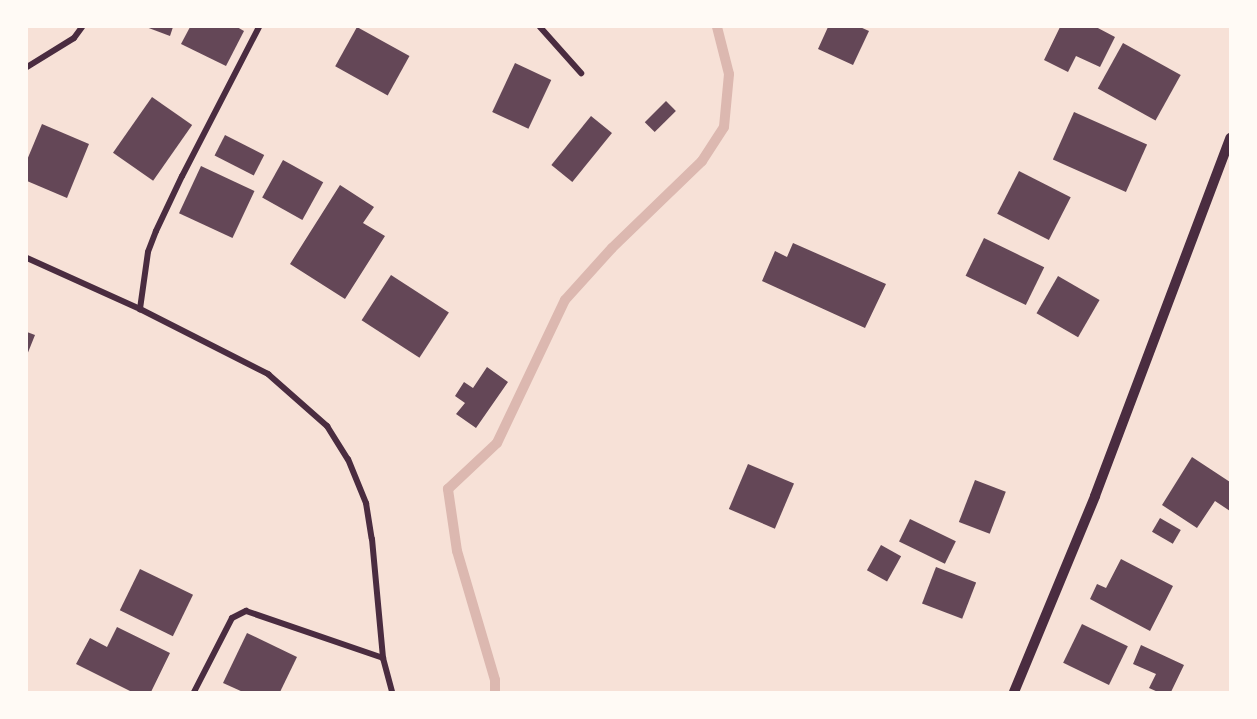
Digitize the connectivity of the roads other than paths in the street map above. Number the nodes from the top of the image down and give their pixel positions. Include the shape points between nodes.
1 (82, 27) edge
2 (259, 27) edge
3 (540, 27) edge
4 (27, 67) edge
5 (581, 73) dead end
6 (1230, 138) edge
7 (27, 258) edge
8 (140, 309) junction
9 (382, 658) junction
10 (194, 692) edge
11 (392, 692) edge
12 (1014, 692) edge

1 - 4 street via 75,38
2 - 8 street via 156,231 148,252
3 - 5 street
6 - 12 street via 1095,496
7 - 8 street
8 - 9 street via 268,374 327,426 348,459 366,503
9 - 10 street via 246,611 231,618
9 - 11 street

